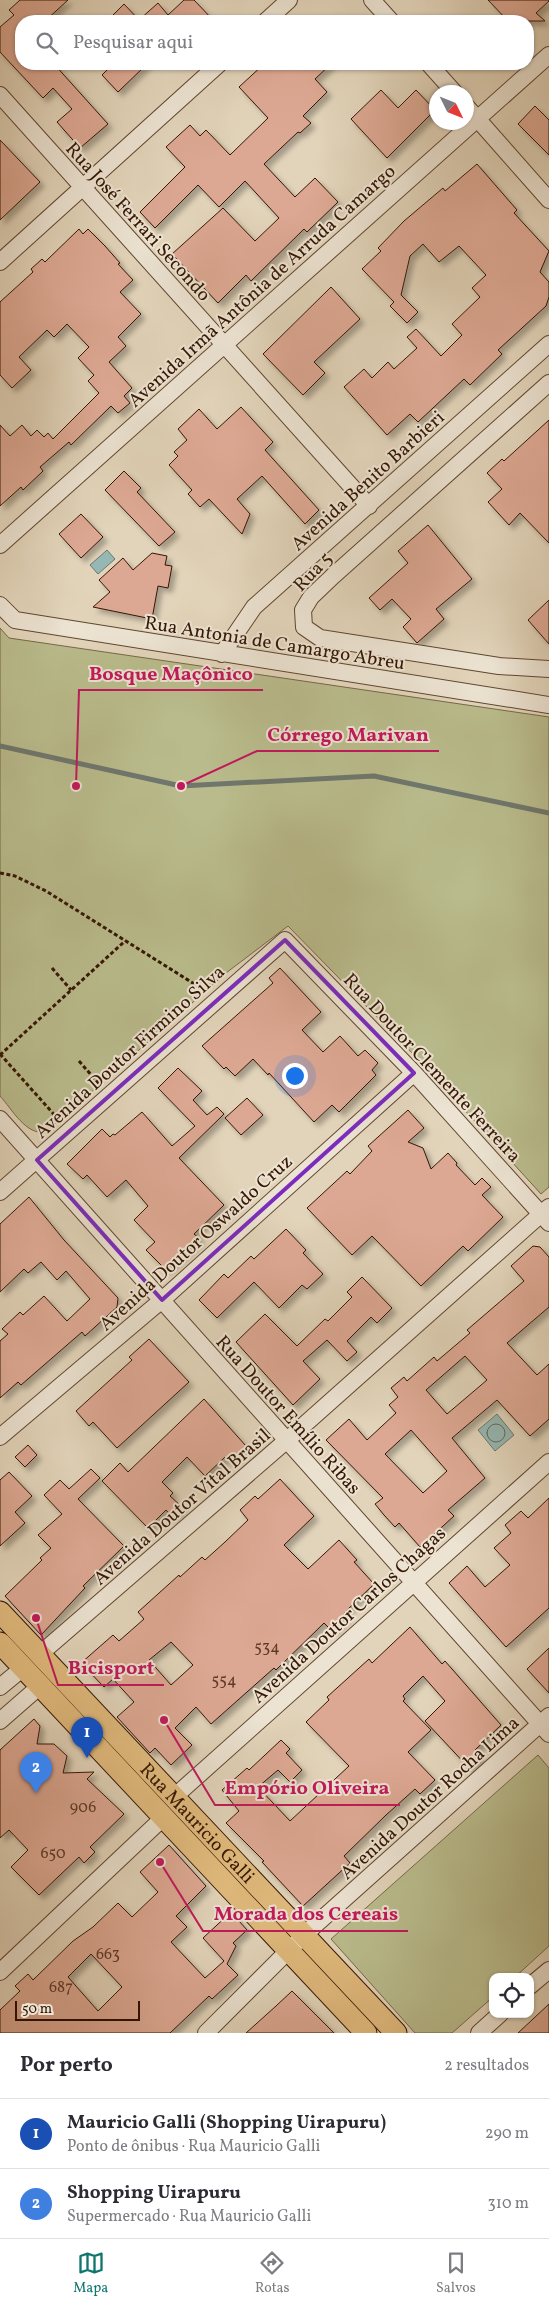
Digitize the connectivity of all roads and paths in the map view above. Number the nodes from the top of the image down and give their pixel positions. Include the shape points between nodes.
1 (289, 0) edge
2 (372, 0) edge
3 (273, 15) edge
4 (386, 15) edge
5 (549, 55) edge
6 (534, 66) edge
7 (212, 70) edge
8 (434, 70) edge
9 (529, 70) edge
10 (448, 85) edge
11 (0, 95) edge
12 (474, 111) edge
13 (474, 114) edge
14 (453, 130) edge
15 (83, 188) junction
16 (549, 200) edge
17 (0, 262) edge
18 (549, 344) edge
19 (224, 346) junction
20 (549, 383) edge
21 (369, 506) junction
22 (0, 545) edge
23 (0, 605) edge
24 (222, 654) junction
25 (549, 669) edge
26 (549, 705) edge
27 (0, 874) edge
28 (285, 940) joint
29 (125, 941) junction
30 (52, 968) dead end
31 (71, 990) junction
32 (218, 998) junction
33 (0, 1054) edge
34 (79, 1061) dead end
35 (414, 1073) junction
36 (110, 1095) junction
37 (0, 1119) edge
38 (69, 1132) junction
39 (37, 1160) junction
40 (0, 1192) edge
41 (546, 1215) edge
42 (162, 1300) junction
43 (0, 1437) edge
44 (286, 1441) junction
45 (549, 1462) edge
46 (412, 1582) junction
47 (0, 1612) edge
48 (0, 1643) edge
49 (40, 1654) junction
50 (23, 1668) junction
51 (40, 1686) junction
52 (0, 1687) edge
53 (0, 1721) edge
54 (546, 1725) edge
55 (174, 1797) junction
56 (164, 1817) junction
57 (304, 1935) junction
58 (289, 1951) junction
59 (549, 1970) edge
60 (0, 1972) edge
61 (534, 1983) edge
62 (496, 2018) edge
63 (206, 2033) edge
64 (366, 2033) edge
65 (396, 2033) edge
66 (479, 2033) edge

1 - 3 street
2 - 4 street
5 - 6 street, Avenida Irmã Antônia de Arruda Camargo
7 - 15 street
8 - 10 street
9 - 12 street, Avenida Irmã Antônia de Arruda Camargo
11 - 15 street, Rua José Ferrari Secondo
13 - 16 street
14 - 19 street, Avenida Irmã Antônia de Arruda Camargo
15 - 17 street
15 - 19 street, Rua José Ferrari Secondo
18 - 21 street, Avenida Benito Barbieri
19 - 21 street, Rua José Ferrari Secondo
19 - 22 street, Avenida Irmã Antônia de Arruda Camargo
20 - 25 street, Rua 5 via 332,576 303,610 304,627 320,638 500,666
21 - 24 street, Avenida Benito Barbieri via 254,607
23 - 24 street, Rua Antonia de Camargo Abreu via 15,620
24 - 26 street, Rua Antonia de Camargo Abreu
27 - 29 path via 15,876 46,891
28 - 32 street, Avenida Doutor Firmino Silva
28 - 35 street, Rua Doutor Clemente Ferreira
29 - 31 path
29 - 32 path
30 - 31 path
31 - 33 path
32 - 36 street, Avenida Doutor Firmino Silva
33 - 38 path
34 - 36 path
35 - 41 street, Rua Doutor Clemente Ferreira
35 - 42 street, Avenida Doutor Oswaldo Cruz
36 - 38 street, Avenida Doutor Firmino Silva
37 - 39 street, Rua Doutor Emílio Ribas
38 - 39 street, Avenida Doutor Firmino Silva
39 - 40 street, Avenida Doutor Firmino Silva
39 - 42 street, Rua Doutor Emílio Ribas
41 - 44 street, Avenida Doutor Vital Brasil
42 - 43 street, Avenida Doutor Oswaldo Cruz
42 - 44 street, Rua Doutor Emílio Ribas
44 - 46 street, Rua Doutor Emílio Ribas
44 - 49 street, Avenida Doutor Vital Brasil
45 - 46 street, Avenida Doutor Carlos Chagas
46 - 54 street, Rua Doutor Emílio Ribas
46 - 55 street, Avenida Doutor Carlos Chagas
47 - 49 main road, Rua Mauricio Galli
48 - 50 main road, Rua Mauricio Galli
49 - 55 main road, Rua Mauricio Galli
50 - 51 main road, Rua Mauricio Galli
50 - 52 street
51 - 53 street
51 - 56 main road, Rua Mauricio Galli
54 - 57 street, Avenida Doutor Rocha Lima
55 - 57 main road, Rua Mauricio Galli
56 - 58 main road, Rua Mauricio Galli
56 - 60 street
57 - 58 street, Avenida Doutor Rocha Lima
57 - 65 main road, Rua Mauricio Galli
58 - 63 street, Avenida Doutor Rocha Lima
58 - 64 main road, Rua Mauricio Galli
59 - 61 street
62 - 66 street

